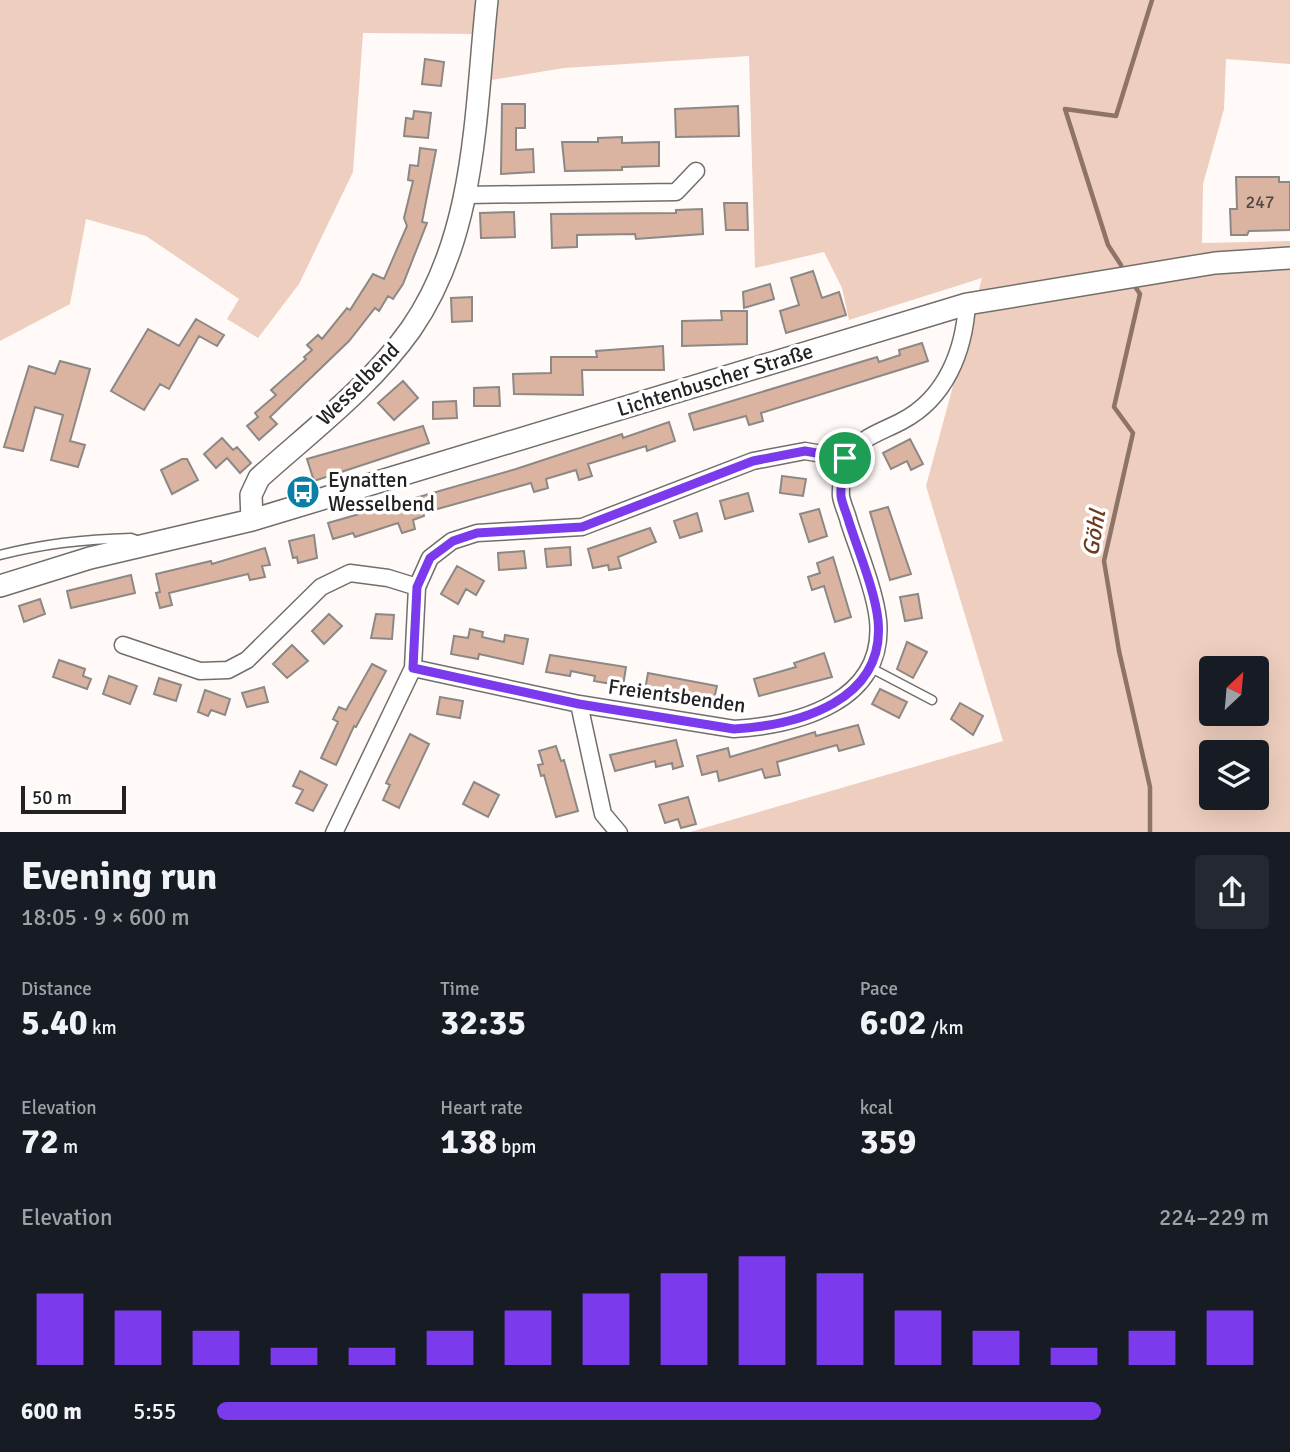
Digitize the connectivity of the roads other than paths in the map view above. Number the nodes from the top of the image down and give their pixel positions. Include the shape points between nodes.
1 (487, 0) edge
2 (695, 171) dead end
3 (466, 195) junction
4 (1290, 258) edge
5 (967, 304) junction
6 (845, 458) junction
7 (252, 520) junction
8 (148, 544) junction
9 (0, 555) edge
10 (0, 586) edge
11 (417, 587) junction
12 (123, 645) dead end
13 (413, 668) junction
14 (871, 668) junction
15 (932, 700) dead end
16 (579, 704) junction
17 (334, 832) edge
18 (619, 832) edge

1 - 3 street, Wesselbend
2 - 3 street via 676,192
3 - 7 street, Wesselbend via 445,267 411,328 370,378 259,478 251,495
4 - 5 street, Lichtenbuscher Straße via 1202,265
5 - 6 street via 965,332 955,364 933,399 905,420 860,440
5 - 7 street, Lichtenbuscher Straße
6 - 11 street via 805,451 753,461 582,527 477,533 453,541 430,558
6 - 14 street, Freientsbenden via 841,496 878,618 878,645
7 - 8 street, Lichtenbuscher Straße
8 - 9 lane, Lichtenbuscher Straße via 118,538
8 - 10 street, Lichtenbuscher Straße
11 - 12 street via 350,573 321,587 247,660 228,670 200,671
11 - 13 street
13 - 16 street, Freientsbenden
13 - 17 street
14 - 15 lane
14 - 16 street, Freientsbenden via 848,695 830,705 755,728 734,729
16 - 18 street, Freientsbenden via 603,814

